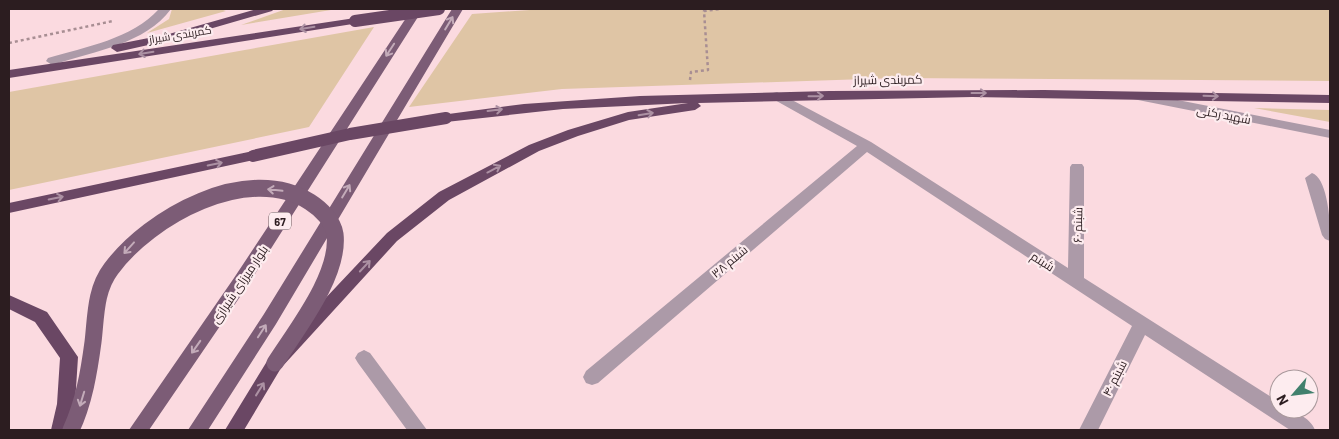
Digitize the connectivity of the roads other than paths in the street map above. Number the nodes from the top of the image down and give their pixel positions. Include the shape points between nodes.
1 (165, 9) edge
2 (268, 9) edge
3 (416, 9) edge
4 (439, 9) edge
5 (457, 9) edge
6 (52, 62) junction
7 (9, 73) edge
8 (1118, 93) junction
9 (777, 96) junction
10 (750, 97) junction
11 (1330, 100) edge
12 (1330, 134) edge
13 (866, 145) junction
14 (1077, 167) dead end
15 (1312, 178) dead end
16 (9, 208) edge
17 (1330, 235) edge
18 (1076, 283) junction
19 (9, 302) edge
20 (1141, 325) junction
21 (364, 358) dead end
22 (275, 364) junction
23 (592, 377) dead end
24 (60, 430) edge
25 (71, 430) edge
26 (138, 430) edge
27 (197, 430) edge
28 (234, 430) edge
29 (418, 430) edge
30 (1088, 430) edge
31 (1306, 430) edge

1 - 6 street via 137,31
2 - 6 highway via 171,37
3 -> 26 main road, بلوار میرزای شیرازی / 67 via 240,283
4 -> 7 highway, کمربندی شیراز, bridge
27 -> 5 main road via 270,319
6 - 7 highway
9 -> 8 highway, کمربندی شیراز
8 -> 11 highway, کمربندی شیراز
8 - 12 street, شهید رکنی
9 - 10 highway, کمربندی شیراز
9 - 13 street, شبنم
16 -> 10 highway, کمربندی شیراز, bridge via 350,134 495,110
22 -> 10 highway via 392,237 444,196 527,152 573,133 628,116
13 - 18 street, شبنم
13 - 23 street, شبنم ۳۸
14 - 18 street, ۶۰ شبنم
15 - 17 street
18 - 20 street, شبنم
19 - 24 highway via 41,317 69,357 66,404
20 - 30 street, شبنم ۴۰
20 - 31 street, شبنم
21 - 29 street
22 -> 25 main road, bridge via 331,266 335,234 321,209 290,192 237,191 202,201 167,217 134,242 108,271 95,309 85,388
28 -> 22 highway

